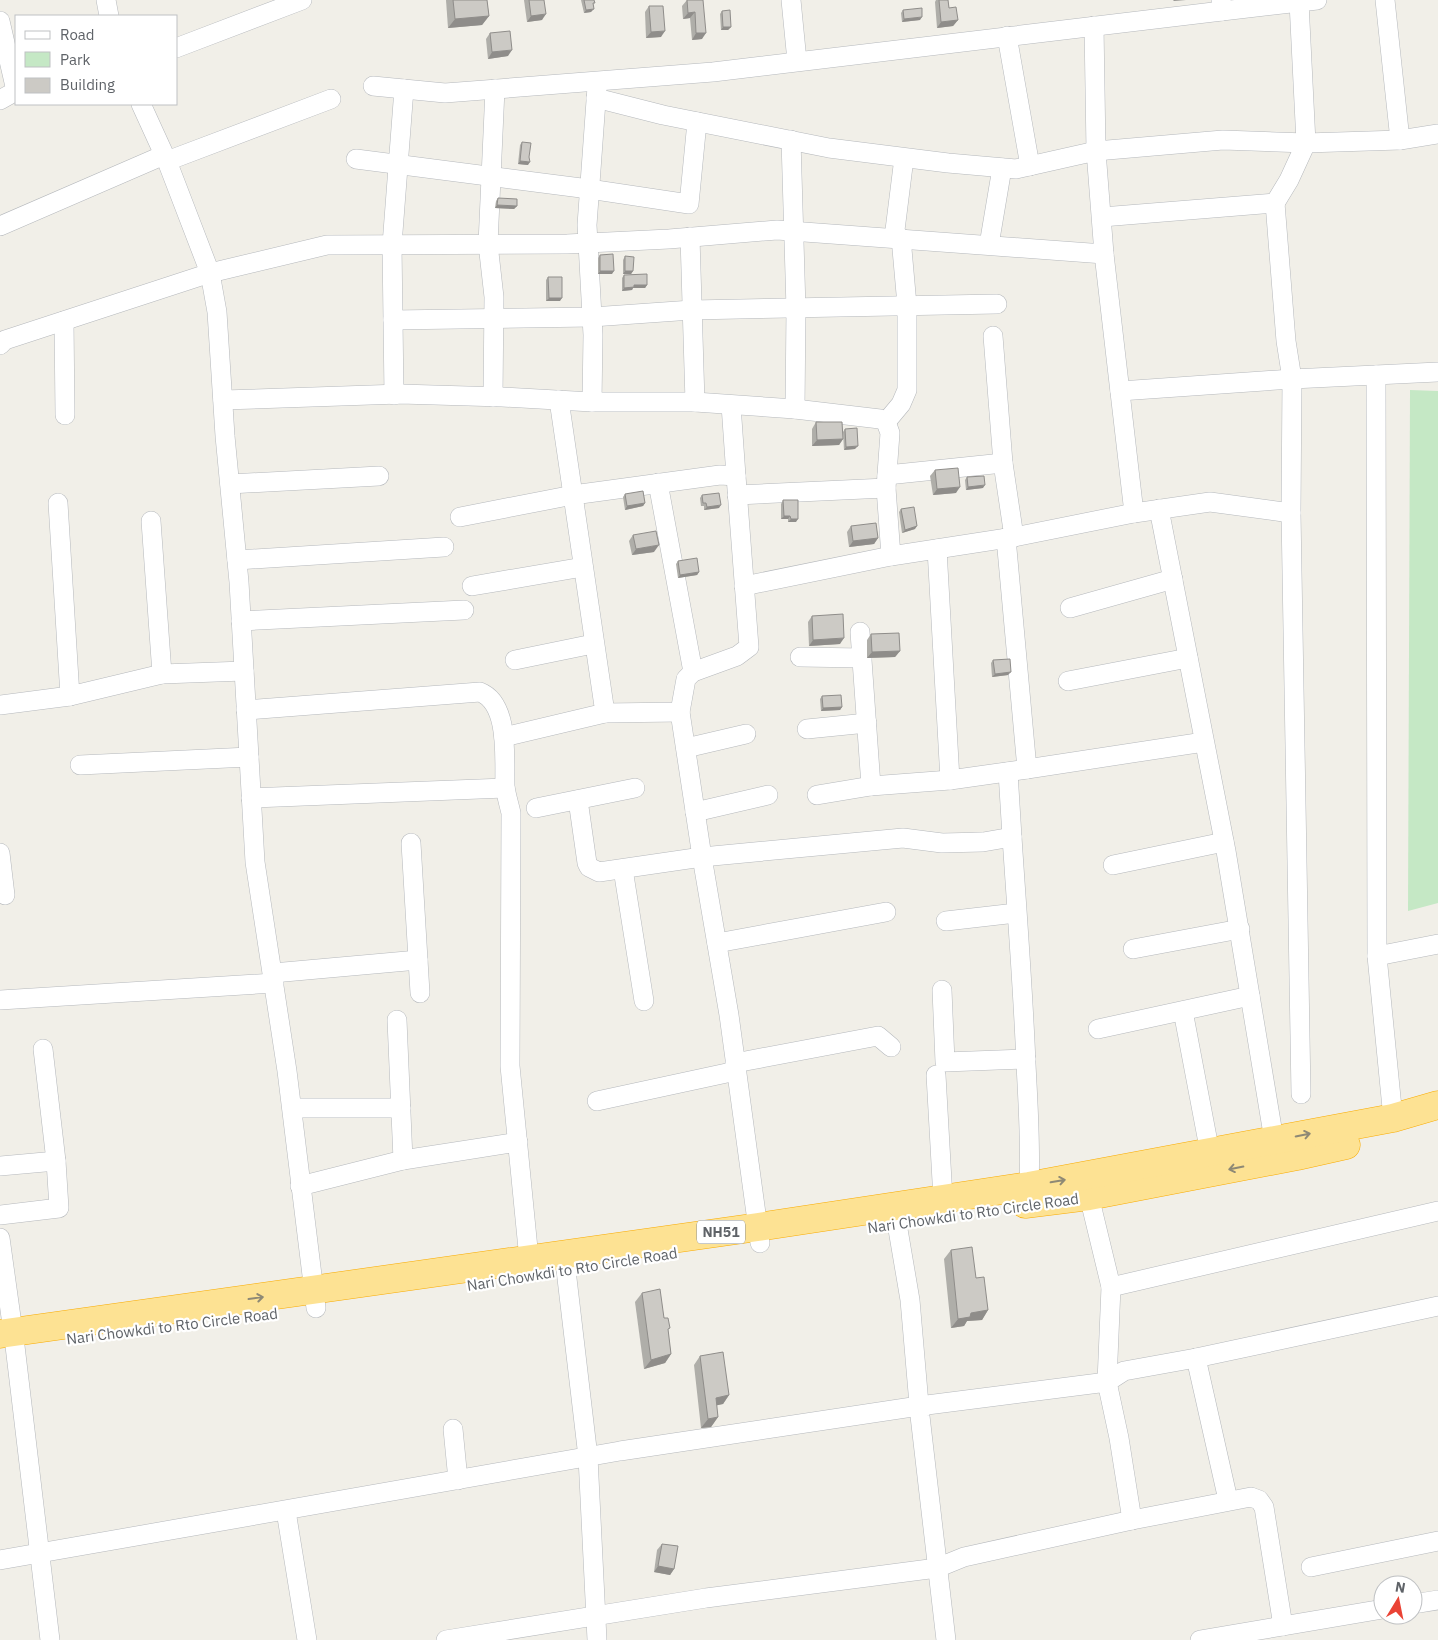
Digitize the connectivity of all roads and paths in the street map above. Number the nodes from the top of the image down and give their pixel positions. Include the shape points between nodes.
1 (106, 0) edge
2 (302, 0) edge
3 (791, 0) edge
4 (1386, 0) edge
5 (1308, 1) edge
6 (1221, 6) edge
7 (109, 15) edge
8 (0, 21) edge
9 (1094, 26) junction
10 (1007, 36) junction
11 (178, 47) edge
12 (798, 61) junction
13 (373, 86) dead end
14 (15, 87) edge
15 (404, 89) junction
16 (495, 89) junction
17 (597, 90) junction
18 (15, 92) edge
19 (331, 99) dead end
20 (0, 100) edge
21 (141, 105) edge
22 (697, 122) junction
23 (1438, 134) edge
24 (791, 140) junction
25 (1400, 140) junction
26 (1306, 143) junction
27 (1096, 151) junction
28 (166, 158) junction
29 (904, 158) junction
30 (356, 159) dead end
31 (398, 165) junction
32 (1030, 166) junction
33 (1002, 168) junction
34 (491, 178) junction
35 (589, 190) junction
36 (1275, 203) junction
37 (688, 204) junction
38 (1102, 217) junction
39 (0, 226) edge
40 (794, 231) junction
41 (687, 237) junction
42 (898, 238) junction
43 (587, 243) junction
44 (488, 244) junction
45 (392, 245) junction
46 (989, 245) junction
47 (1104, 254) junction
48 (210, 273) junction
49 (997, 304) dead end
50 (907, 305) junction
51 (796, 309) junction
52 (692, 310) junction
53 (592, 317) junction
54 (493, 318) junction
55 (394, 320) junction
56 (64, 321) junction
57 (993, 336) dead end
58 (0, 345) edge
59 (1438, 372) edge
60 (1376, 375) junction
61 (1292, 379) junction
62 (1120, 391) junction
63 (394, 395) junction
64 (493, 397) junction
65 (223, 400) junction
66 (559, 400) junction
67 (592, 402) junction
68 (695, 402) junction
69 (731, 404) junction
70 (795, 409) junction
71 (65, 415) dead end
72 (886, 422) junction
73 (1003, 463) junction
74 (379, 476) dead end
75 (886, 482) junction
76 (658, 483) junction
77 (230, 484) junction
78 (737, 485) junction
79 (573, 495) junction
80 (58, 503) dead end
81 (1159, 509) junction
82 (1134, 513) junction
83 (1291, 513) junction
84 (460, 517) dead end
85 (151, 521) dead end
86 (1010, 538) junction
87 (444, 547) dead end
88 (937, 549) junction
89 (891, 556) junction
90 (237, 560) junction
91 (583, 567) junction
92 (1173, 579) junction
93 (472, 586) dead end
94 (744, 586) junction
95 (1070, 608) dead end
96 (464, 610) dead end
97 (242, 621) junction
98 (860, 632) dead end
99 (594, 644) junction
100 (800, 657) dead end
101 (862, 658) junction
102 (1188, 658) junction
103 (515, 660) dead end
104 (244, 671) junction
105 (693, 672) junction
106 (162, 674) junction
107 (1068, 681) dead end
108 (70, 696) junction
109 (0, 705) edge
110 (246, 710) junction
111 (680, 712) junction
112 (605, 713) junction
113 (867, 723) junction
114 (807, 729) dead end
115 (746, 734) dead end
116 (504, 737) junction
117 (1204, 742) junction
118 (686, 748) junction
119 (249, 757) junction
120 (80, 765) dead end
121 (1027, 769) junction
122 (1008, 772) junction
123 (950, 780) junction
124 (872, 786) junction
125 (505, 788) junction
126 (635, 788) dead end
127 (768, 795) dead end
128 (816, 795) dead end
129 (251, 798) junction
130 (578, 800) junction
131 (536, 808) dead end
132 (695, 812) junction
133 (1012, 837) junction
134 (1224, 842) junction
135 (411, 844) dead end
136 (0, 853) edge
137 (702, 857) junction
138 (1113, 865) dead end
139 (623, 869) junction
140 (5, 894) dead end
141 (886, 912) dead end
142 (1016, 913) junction
143 (946, 921) dead end
144 (1240, 930) junction
145 (717, 943) junction
146 (1438, 944) edge
147 (1133, 949) dead end
148 (1377, 956) junction
149 (418, 960) junction
150 (274, 978) junction
151 (942, 990) dead end
152 (420, 993) dead end
153 (1250, 996) junction
154 (0, 1000) edge
155 (644, 1001) dead end
156 (1183, 1011) junction
157 (397, 1020) dead end
158 (1098, 1029) dead end
159 (890, 1047) dead end
160 (43, 1049) dead end
161 (1026, 1059) junction
162 (736, 1067) junction
163 (936, 1075) dead end
164 (1300, 1094) dead end
165 (597, 1102) dead end
166 (1438, 1105) edge
167 (292, 1108) junction
168 (401, 1108) junction
169 (1393, 1118) junction
170 (1438, 1125) edge
171 (518, 1142) junction
172 (1276, 1150) junction
173 (1210, 1153) junction
174 (403, 1160) junction
175 (56, 1161) junction
176 (0, 1166) edge
177 (300, 1186) junction
178 (1029, 1186) junction
179 (1089, 1196) junction
180 (943, 1199) junction
181 (1438, 1211) edge
182 (0, 1215) edge
183 (895, 1215) junction
184 (759, 1235) junction
185 (0, 1238) edge
186 (529, 1259) junction
187 (566, 1270) junction
188 (1110, 1287) junction
189 (315, 1299) junction
190 (1438, 1306) edge
191 (7, 1340) edge
192 (1196, 1358) junction
193 (1107, 1382) junction
194 (919, 1406) junction
195 (453, 1429) dead end
196 (588, 1457) junction
197 (458, 1480) junction
198 (1228, 1500) junction
199 (286, 1510) junction
200 (1132, 1520) junction
201 (1438, 1541) edge
202 (39, 1553) junction
203 (0, 1560) edge
204 (1312, 1567) dead end
205 (937, 1568) junction
206 (1438, 1600) edge
207 (1423, 1602) edge
208 (1373, 1611) edge
209 (596, 1616) junction
210 (1283, 1626) junction
211 (50, 1640) edge
212 (307, 1640) edge
213 (446, 1640) edge
214 (596, 1640) edge
215 (946, 1640) edge
216 (1200, 1640) edge

1 - 7 street
2 - 11 street
3 - 12 street
4 - 25 street
5 - 6 street
5 - 26 street
6 - 9 street
8 - 14 street
9 - 10 street
9 - 27 street
10 - 12 street
10 - 32 street
12 - 17 street
13 - 15 street
15 - 16 street via 445,93
15 - 31 street
16 - 17 street
16 - 34 street
17 - 22 street
17 - 35 street
18 - 20 street
19 - 28 street
21 - 28 street
22 - 24 street
22 - 37 street
23 - 25 street
24 - 29 street
24 - 40 street
25 - 26 street
26 - 27 street via 1223,140
26 - 36 street
27 - 32 street
27 - 38 street
28 - 39 street
28 - 48 street
29 - 33 street
29 - 42 street
30 - 31 street
31 - 34 street
31 - 45 street
32 - 33 street via 1016,170
33 - 46 street
34 - 35 street
34 - 44 street
35 - 37 street
35 - 43 street
36 - 38 street
36 - 61 street
37 - 41 street
38 - 47 street
40 - 41 street
40 - 42 street
40 - 51 street
41 - 43 street
41 - 52 street
42 - 46 street
42 - 50 street
43 - 44 street
43 - 53 street
44 - 45 street
44 - 54 street
45 - 48 street via 327,245
45 - 55 street
46 - 47 street
47 - 62 street
48 - 56 street
48 - 65 street via 217,312
49 - 50 street
50 - 51 street
50 - 72 street via 907,390 901,404
51 - 52 street
51 - 70 street
52 - 53 street
52 - 68 street
53 - 54 street
53 - 67 street
54 - 55 street
54 - 64 street
55 - 63 street
56 - 58 street via 5,340
56 - 71 street
57 - 73 street
59 - 60 street
60 - 61 street
60 - 148 street
61 - 62 street
61 - 83 street
62 - 82 street
63 - 64 street
63 - 65 street
64 - 66 street
65 - 77 street
66 - 67 street
66 - 79 street
67 - 68 street
68 - 69 street
69 - 70 street
69 - 78 street
70 - 72 street
72 - 75 street via 890,433
73 - 75 street
73 - 86 street
74 - 77 street
75 - 78 street
75 - 89 street
76 - 78 street via 720,475
76 - 79 street
76 - 105 street
77 - 90 street
78 - 94 street
79 - 84 street
79 - 91 street
80 - 108 street
81 - 82 street
81 - 83 street via 1210,502
81 - 92 street
82 - 86 street
83 - 164 street
85 - 106 street
86 - 88 street
86 - 121 street
87 - 90 street
88 - 89 street
88 - 123 street
89 - 94 street
90 - 97 street
91 - 93 street
91 - 99 street
92 - 95 street
92 - 102 street
94 - 105 street via 748,647 737,656
96 - 97 street
97 - 104 street
98 - 101 street
99 - 103 street
99 - 112 street
100 - 101 street
101 - 113 street
102 - 107 street
102 - 117 street
104 - 106 street
104 - 110 street
105 - 111 street via 686,679
106 - 108 street
108 - 109 street
110 - 116 street via 480,692 495,703
110 - 119 street
111 - 112 street
111 - 118 street
112 - 116 street
113 - 114 street
113 - 124 street
115 - 118 street
116 - 125 street
117 - 121 street
117 - 134 street
118 - 132 street
119 - 120 street
119 - 129 street
121 - 122 street
122 - 123 street
122 - 133 street
123 - 124 street
124 - 128 street
125 - 129 street
125 - 171 street via 511,813 510,1066
126 - 130 street
127 - 132 street
129 - 150 street via 254,862
130 - 131 street
130 - 139 street via 589,867 599,872
132 - 137 street
133 - 137 street via 983,842 942,843 903,838
133 - 142 street
134 - 138 street
134 - 144 street
135 - 149 street
136 - 140 street
137 - 139 street
137 - 145 street
139 - 155 street
141 - 145 street
142 - 143 street
142 - 161 street
144 - 147 street
144 - 153 street
145 - 162 street
146 - 148 street
148 - 169 street
149 - 150 street
149 - 152 street
150 - 154 street
150 - 167 street
151 - 161 street via 945,1062
153 - 156 street
153 - 172 street
156 - 158 street
156 - 173 street
157 - 168 street
159 - 162 street via 878,1036
160 - 175 street
161 - 178 street
162 - 165 street
162 - 184 street
163 - 180 street
166 - 169 highway, NH51
167 - 168 street
167 - 177 street
168 - 174 street
172 -> 169 highway, NH51
170 - 172 highway, Nari Chowkdi to Rto Circle Road / NH51
171 - 174 street
171 - 186 street
172 - 173 highway, NH51
172 -> 179 highway, Nari Chowkdi to Rto Circle Road / NH51
178 -> 173 highway, NH51
174 - 177 street
175 - 176 street
175 - 182 street via 59,1208
177 - 189 street
178 - 180 highway, NH51
179 - 183 highway, Nari Chowkdi to Rto Circle Road / NH51
179 - 188 street
180 - 183 highway, NH51
181 - 188 street
183 - 184 highway, Nari Chowkdi to Rto Circle Road / NH51
183 - 194 street via 910,1300
184 - 186 highway, NH51
184 - 187 highway, Nari Chowkdi to Rto Circle Road / NH51 via 685,1252
185 - 191 street
186 - 189 highway, NH51
187 - 189 highway, Nari Chowkdi to Rto Circle Road / NH51
187 - 196 street
188 - 193 street
189 - 191 highway, Nari Chowkdi to Rto Circle Road / NH51
190 - 192 street
191 - 202 street
192 - 193 street via 1124,1371
192 - 198 street
193 - 194 street
193 - 200 street
194 - 196 street
194 - 205 street
195 - 197 street
196 - 197 street
196 - 209 street
197 - 199 street
198 - 200 street
198 - 210 street via 1251,1497 1259,1500 1264,1508
199 - 202 street
199 - 212 street
200 - 205 street via 964,1557
201 - 204 street
202 - 203 street
202 - 211 street
205 - 209 street
205 - 215 street
206 - 207 street
208 - 210 street
209 - 213 street
209 - 214 street
210 - 216 street

